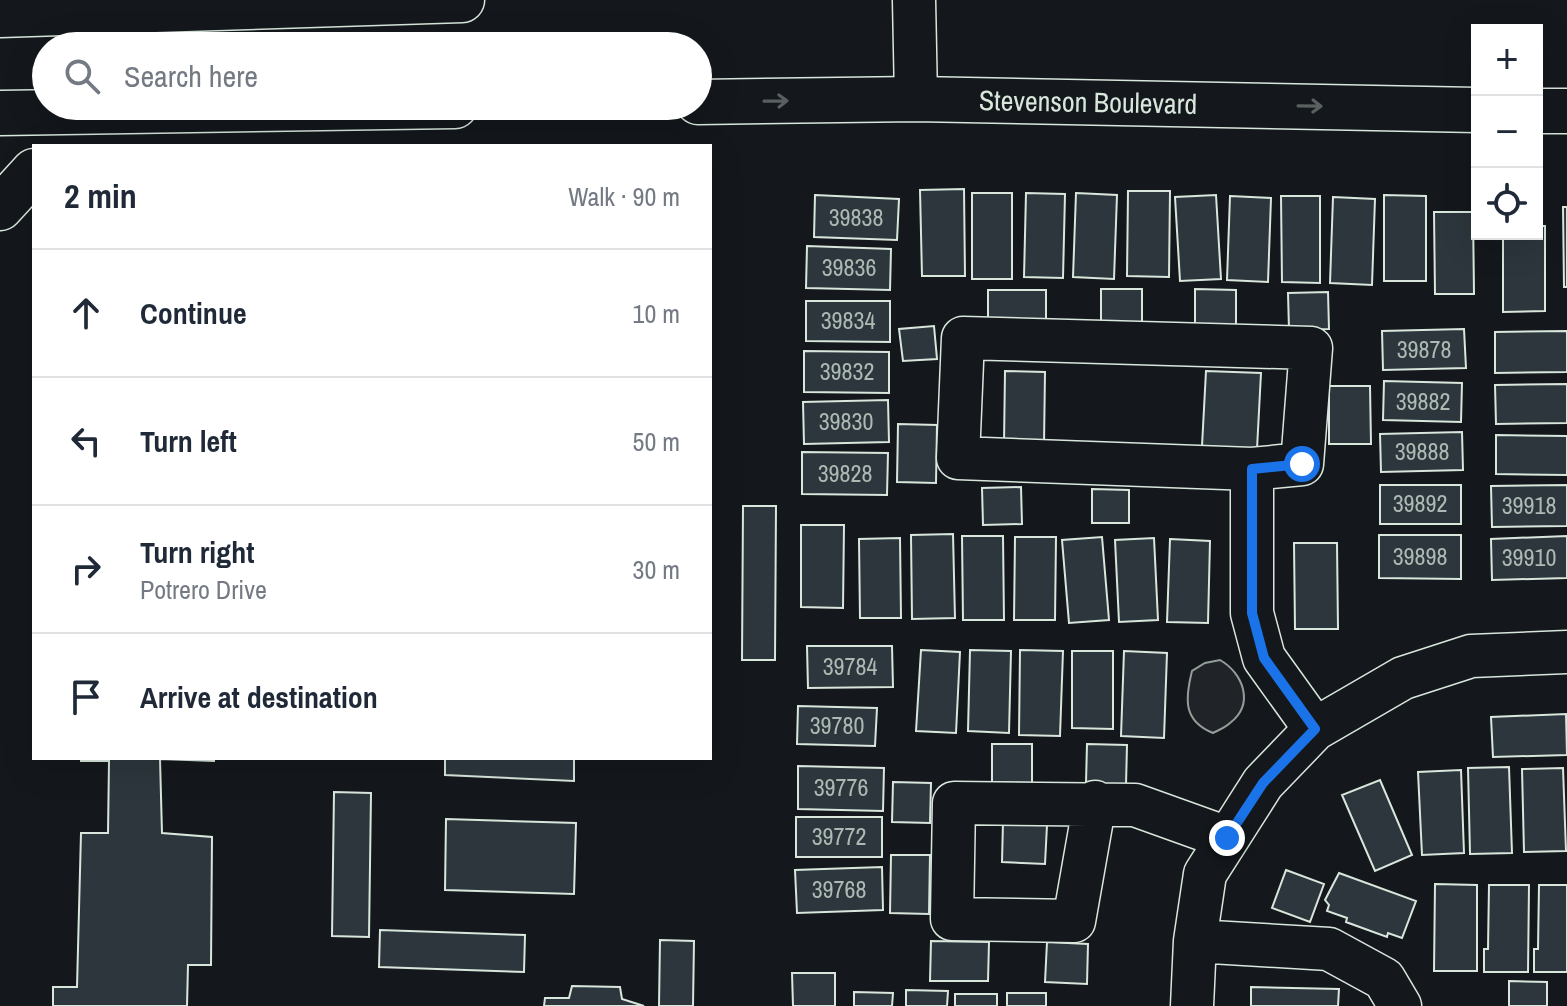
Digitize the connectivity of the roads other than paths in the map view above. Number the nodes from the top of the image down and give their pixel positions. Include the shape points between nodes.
1 (462, 0) edge
2 (914, 0) edge
3 (0, 15) edge
4 (916, 99) junction
5 (712, 102) edge
6 (1471, 110) edge
7 (1543, 111) edge
8 (1567, 111) edge
9 (32, 112) edge
10 (0, 113) edge
11 (102, 120) edge
12 (67, 144) edge
13 (32, 173) edge
14 (0, 208) edge
15 (1252, 469) junction
16 (1567, 652) edge
17 (1315, 729) junction
18 (1095, 802) dead end
19 (1227, 838) junction
20 (1195, 941) junction
21 (1192, 1006) edge
22 (1400, 1006) edge

1 - 3 main road
2 - 4 street
5 -> 4 main road, Stevenson Boulevard
4 -> 6 main road, Stevenson Boulevard
7 - 8 main road
9 - 10 main road
11 - 12 main road
13 - 14 main road
15 - 15 street via 958,458 963,338 1311,348 1302,464
15 - 17 street via 1252,613 1264,658
16 - 17 street via 1471,656 1403,678
17 - 19 street via 1263,783
18 - 19 street via 1135,805
19 - 20 street via 1205,874
20 - 21 street
20 - 22 street via 1329,949 1384,979

